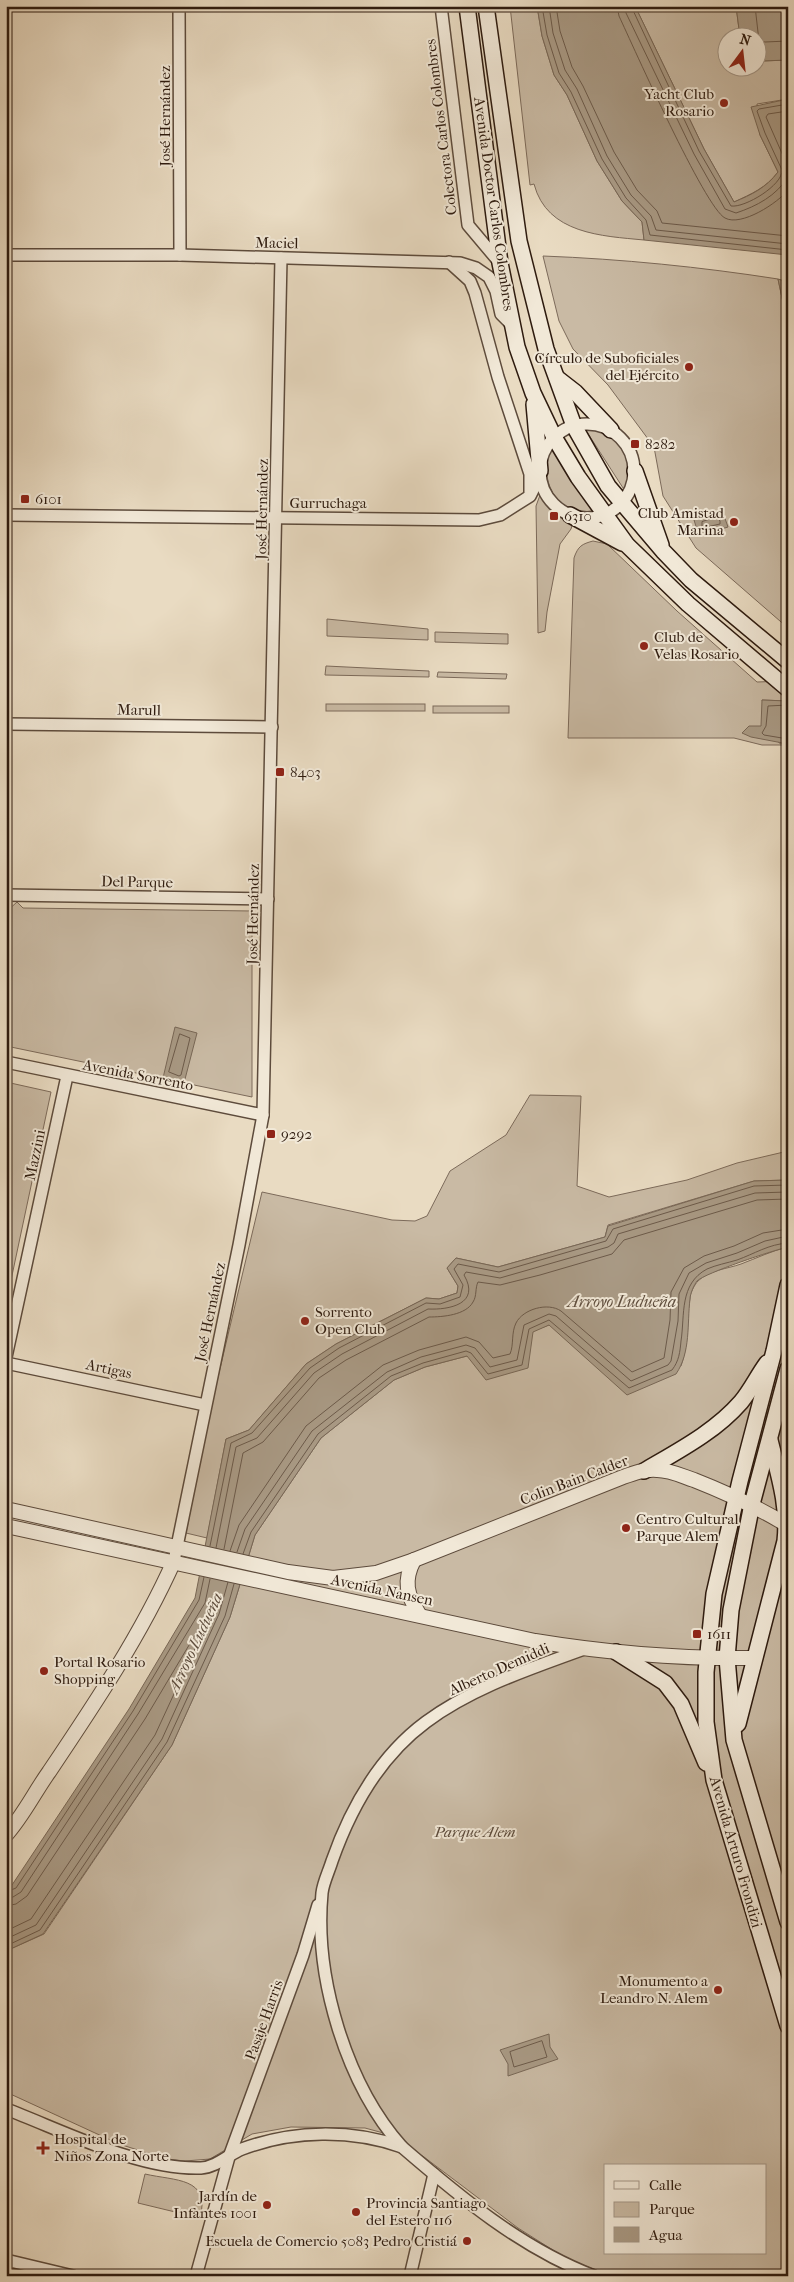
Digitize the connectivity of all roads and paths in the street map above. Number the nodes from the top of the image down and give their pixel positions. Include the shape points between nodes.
1 (179, 6) edge
2 (441, 6) edge
3 (467, 6) edge
4 (486, 6) edge
5 (6, 255) edge
6 (180, 255) junction
7 (281, 258) junction
8 (448, 262) junction
9 (500, 263) junction
10 (512, 325) junction
11 (556, 378) junction
12 (533, 393) junction
13 (574, 426) junction
14 (612, 430) junction
15 (554, 437) junction
16 (635, 471) junction
17 (538, 479) junction
18 (621, 504) junction
19 (6, 515) edge
20 (570, 515) junction
21 (604, 515) junction
22 (277, 518) junction
23 (627, 545) junction
24 (663, 551) junction
25 (788, 661) edge
26 (783, 685) edge
27 (6, 724) edge
28 (272, 726) junction
29 (6, 895) edge
30 (268, 899) junction
31 (6, 1062) edge
32 (67, 1076) junction
33 (263, 1115) junction
34 (786, 1290) edge
35 (774, 1351) junction
36 (6, 1357) edge
37 (6, 1363) edge
38 (788, 1369) edge
39 (205, 1405) junction
40 (770, 1438) junction
41 (644, 1471) junction
42 (737, 1497) junction
43 (752, 1504) junction
44 (6, 1509) edge
45 (787, 1525) edge
46 (6, 1526) edge
47 (177, 1546) junction
48 (428, 1554) joint
49 (414, 1560) junction
50 (174, 1561) junction
51 (419, 1614) junction
52 (584, 1649) junction
53 (616, 1652) junction
54 (707, 1658) junction
55 (727, 1658) junction
56 (754, 1658) junction
57 (734, 1740) junction
58 (714, 1780) junction
59 (6, 1835) edge
60 (322, 1891) junction
61 (788, 1922) edge
62 (788, 2026) edge
63 (6, 2109) edge
64 (402, 2147) junction
65 (229, 2158) junction
66 (434, 2174) junction
67 (6, 2260) edge
68 (72, 2276) edge
69 (196, 2276) edge
70 (410, 2276) edge
71 (594, 2276) edge

1 - 6 street, José Hernández
2 - 9 street, Colectora Carlos Colombres via 468,225
3 - 9 main road, Avenida Doctor Carlos Colombres
4 - 11 main road, Avenida Doctor Carlos Colombres via 518,242
5 - 6 street, Maciel
6 - 7 street, Maciel
7 - 8 street, Maciel
7 - 22 street, José Hernández
8 - 10 street, Maciel via 476,268 489,277 496,290 501,314
8 - 17 street via 470,281 475,293 498,376
9 - 10 main road, Avenida Doctor Carlos Colombres
10 - 12 main road, Avenida Doctor Carlos Colombres
11 - 13 main road, Avenida Doctor Carlos Colombres
11 - 14 main road via 575,392
12 - 15 main road, Avenida Doctor Carlos Colombres
12 - 17 main road
13 - 14 street via 599,425
13 - 15 street
13 - 18 main road, Avenida Doctor Carlos Colombres via 595,466
14 - 16 street via 632,453
15 - 17 street, Gurruchaga via 544,452
15 - 21 main road, Avenida Doctor Carlos Colombres
16 - 18 street via 631,489
16 - 24 main road
17 - 20 street via 560,509
17 - 22 street, Gurruchaga via 530,496 500,515 479,520
18 - 21 street
18 - 24 main road, Avenida Doctor Carlos Colombres
19 - 22 street, Gurruchaga
20 - 21 street via 584,518
20 - 23 main road
21 - 23 main road, Avenida Doctor Carlos Colombres
22 - 28 street, José Hernández
23 - 26 main road, Avenida Doctor Carlos Colombres via 688,604
24 - 25 main road, Avenida Doctor Carlos Colombres via 691,580
27 - 28 street, Marull
28 - 30 street, José Hernández
29 - 30 street, Del Parque
30 - 33 street, José Hernández
31 - 32 street, Avenida Sorrento
32 - 33 street, Avenida Sorrento
32 - 36 street, Mazzini
33 - 39 street, José Hernández
34 - 35 main road, Avenida Arturo Frondizi
35 - 41 main road via 742,1400 723,1420
35 - 42 main road, Avenida Arturo Frondizi
37 - 39 street, Artigas
38 - 40 main road, Avenida Arturo Frondizi
39 - 47 street, José Hernández
40 - 43 main road, Avenida Arturo Frondizi
40 - 45 main road
41 - 42 street, Colin Bain Calder via 672,1472
41 - 48 street, Colin Bain Calder
42 - 43 street, Colin Bain Calder
42 - 54 main road, Avenida Arturo Frondizi via 714,1594
43 - 45 street, Colin Bain Calder
43 - 55 main road, Avenida Arturo Frondizi via 731,1610
44 - 47 street, Avenida Nansen
45 - 56 main road
46 - 50 street, Avenida Nansen
47 - 49 street, Avenida Nansen via 288,1572 333,1578 376,1573
47 - 50 street, José Hernández
48 - 49 street, Avenida Nansen
49 - 51 street via 406,1586
50 - 51 street, Avenida Nansen
50 - 59 street via 160,1592 72,1738
51 - 52 street, Avenida Nansen
52 - 53 street, Avenida Nansen
52 - 60 street, Alberto Demiddi via 481,1690 425,1723 376,1772 359,1797
53 - 54 street, Avenida Nansen
53 - 58 main road via 665,1683 681,1704
54 - 55 street, Avenida Nansen
54 - 58 main road, Avenida Arturo Frondizi via 706,1722
55 - 56 street, Avenida Nansen
55 - 57 main road, Avenida Arturo Frondizi
56 - 57 main road
57 - 61 main road, Avenida Arturo Frondizi
58 - 62 main road, Avenida Arturo Frondizi
60 - 64 street, Alberto Demiddi via 324,1961 342,2044 371,2104
60 - 65 street, Pasaje Harris via 303,1955
63 - 65 street via 96,2145 146,2160 204,2168
64 - 65 street via 362,2136 303,2135 253,2145
64 - 66 street
65 - 69 street, Pasaje Harris
66 - 70 street
66 - 71 street via 512,2233
67 - 68 street

